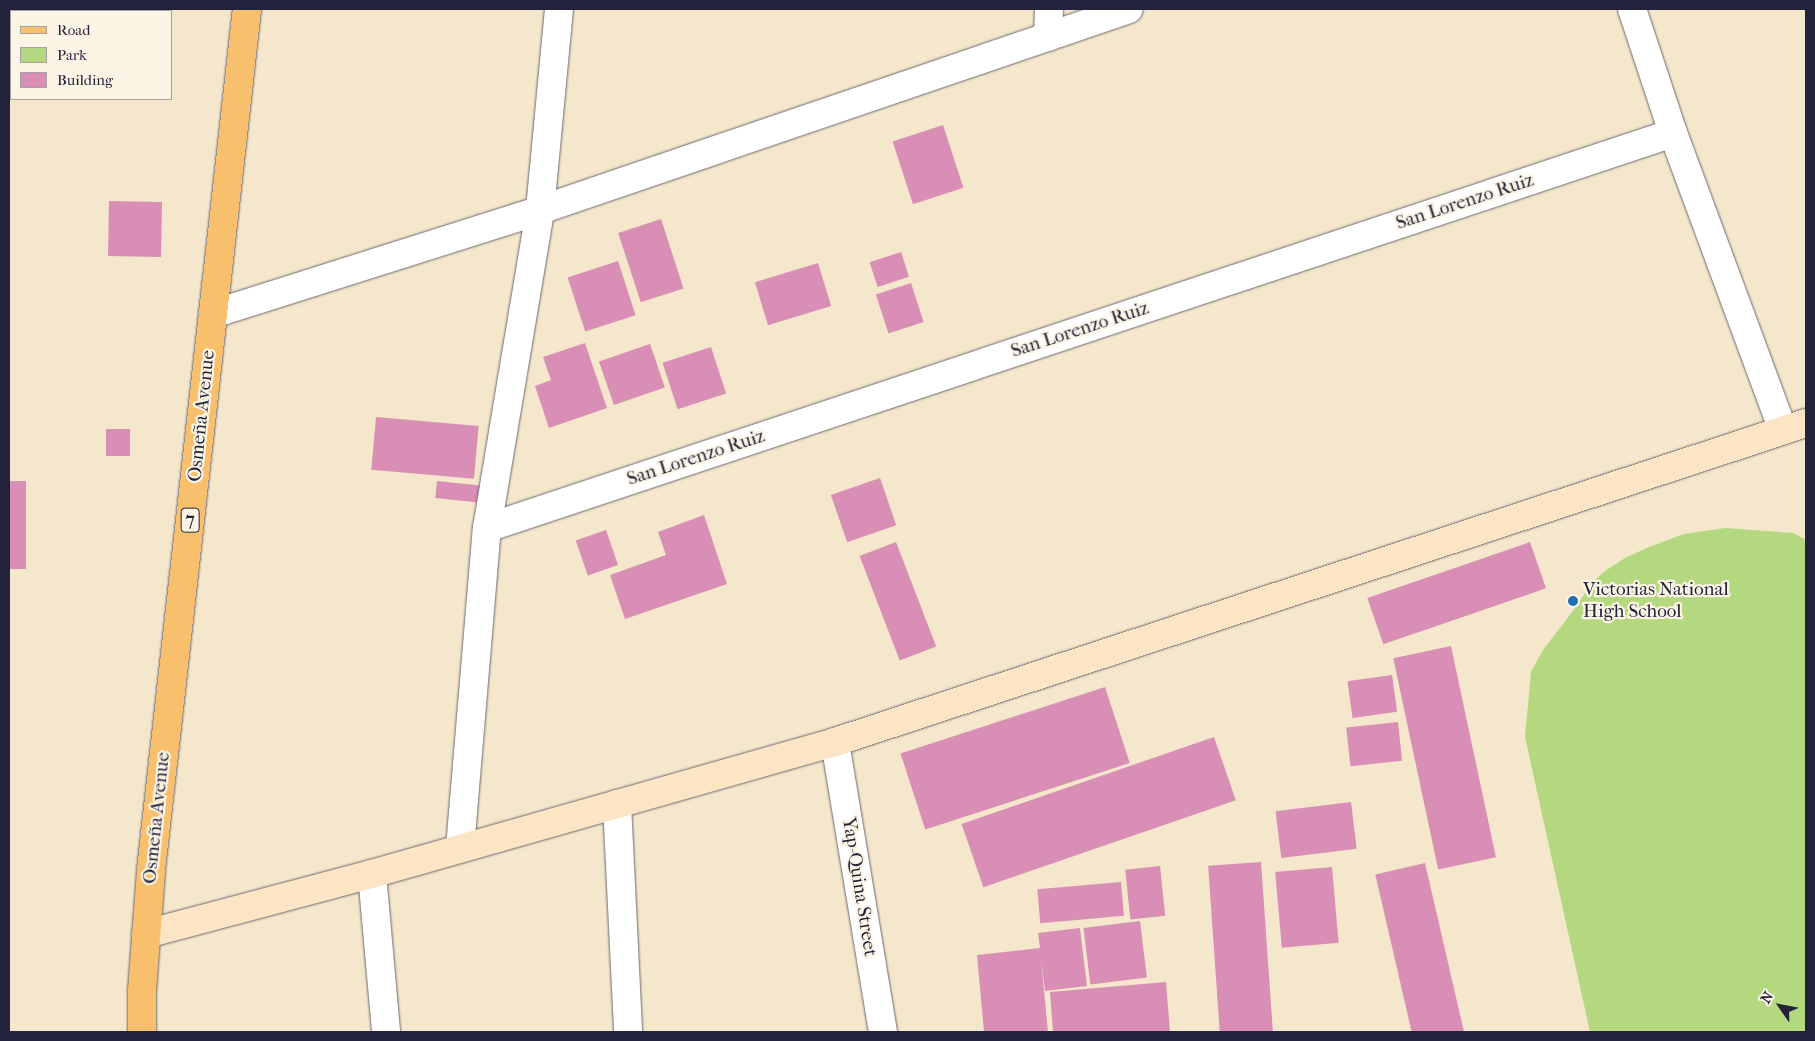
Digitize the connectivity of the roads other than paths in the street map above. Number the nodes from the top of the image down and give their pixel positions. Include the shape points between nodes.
1 (247, 9) edge
2 (559, 9) edge
3 (1049, 9) edge
4 (1129, 9) edge
5 (1632, 9) edge
6 (1048, 38) junction
7 (1673, 133) junction
8 (540, 210) junction
9 (213, 314) junction
10 (1794, 427) edge
11 (487, 528) junction
12 (835, 742) junction
13 (617, 804) junction
14 (460, 848) junction
15 (372, 874) junction
16 (146, 934) junction
17 (142, 1032) edge
18 (386, 1032) edge
19 (628, 1032) edge
20 (883, 1032) edge

1 - 9 main road, Osmeña Avenue / 7
2 - 8 street
3 - 6 street
4 - 6 street
5 - 7 street
6 - 8 street
7 - 10 street
7 - 11 street, San Lorenzo Ruiz
8 - 9 street
8 - 11 street
9 - 16 main road, Osmeña Avenue / 7
10 - 12 street
11 - 14 street
12 - 13 street
12 - 20 street, Yap-Quina Street
13 - 14 street
13 - 19 street
14 - 15 street
15 - 16 street
15 - 18 street
16 - 17 main road, Osmeña Avenue / 7

